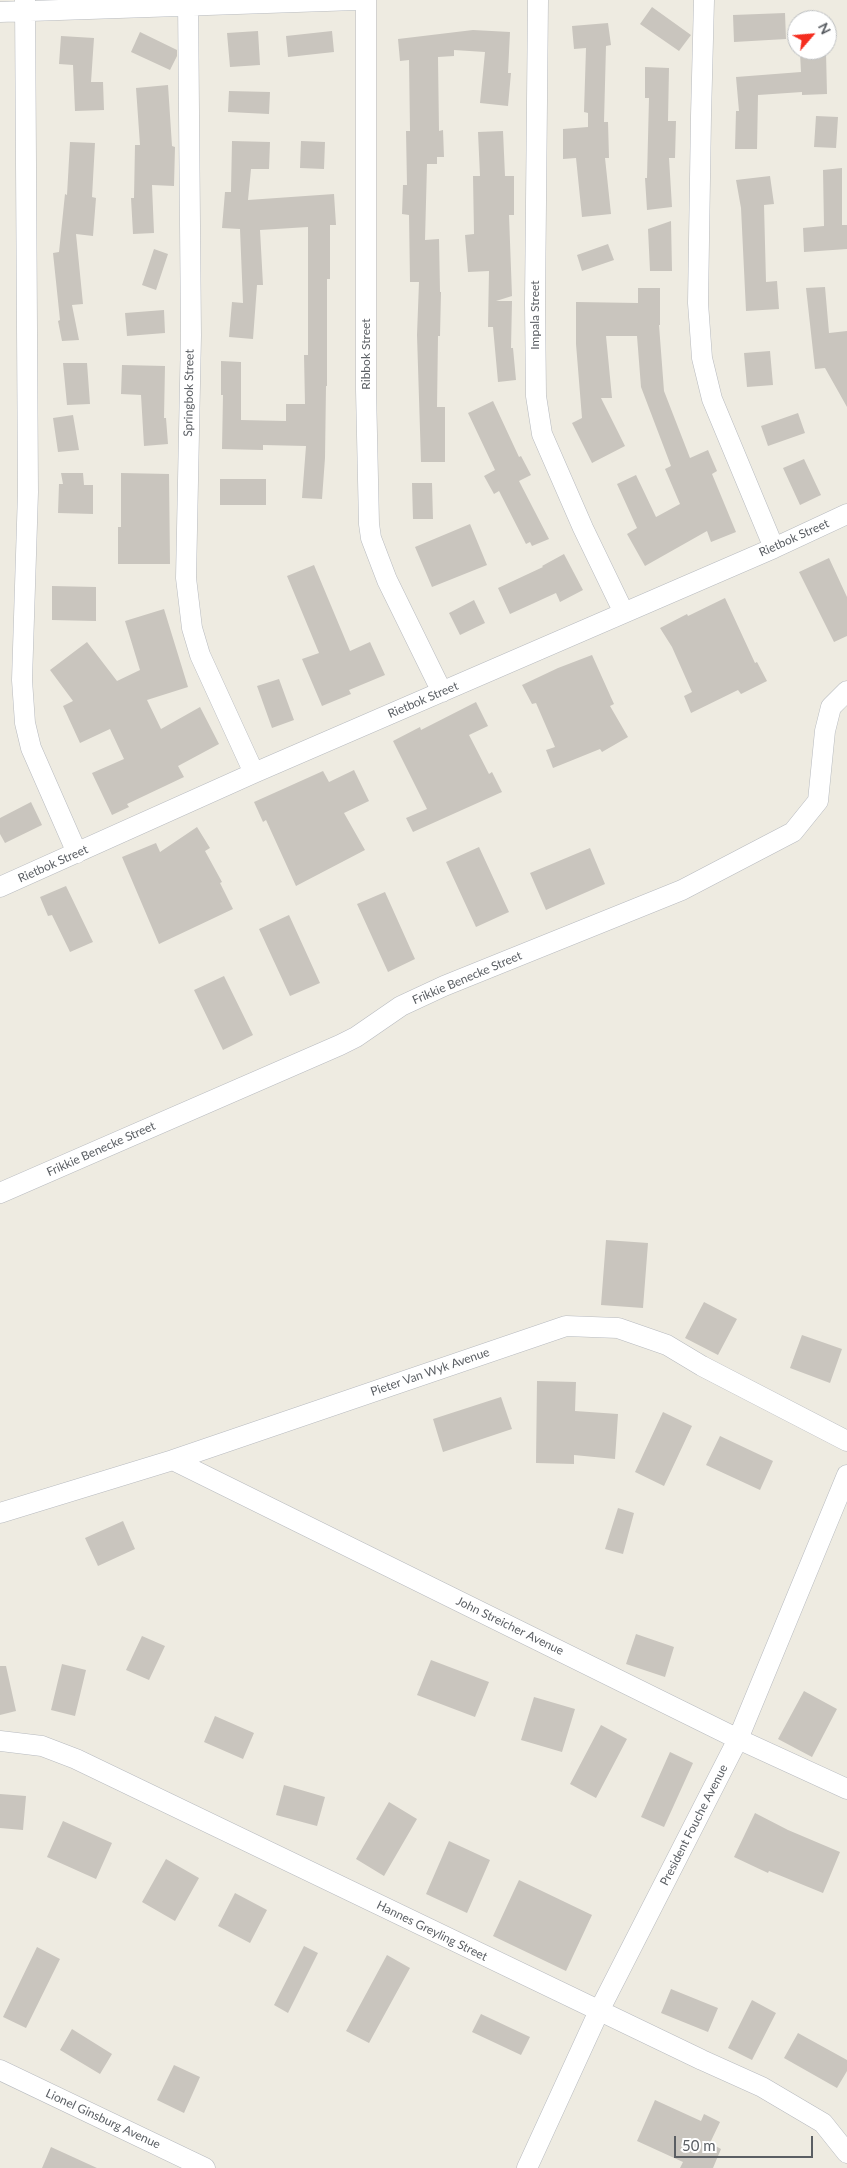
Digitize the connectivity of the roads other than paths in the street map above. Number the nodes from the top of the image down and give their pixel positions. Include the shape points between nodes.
1 (356, 0) edge
2 (366, 0) edge
3 (538, 0) edge
4 (704, 0) edge
5 (188, 3) edge
6 (25, 6) edge
7 (0, 12) edge
8 (847, 514) edge
9 (774, 548) junction
10 (624, 613) junction
11 (847, 691) edge
12 (442, 692) junction
13 (254, 773) junction
14 (77, 853) junction
15 (0, 887) edge
16 (0, 1193) edge
17 (847, 1441) edge
18 (174, 1460) junction
19 (847, 1475) edge
20 (0, 1512) edge
21 (738, 1739) junction
22 (0, 1741) edge
23 (847, 1789) edge
24 (599, 2011) junction
25 (0, 2070) edge
26 (847, 2153) edge
27 (205, 2168) edge
28 (527, 2168) edge

1 - 5 street
2 - 12 street, Ribbok Street via 369,524 387,580
3 - 10 street, Impala Street via 536,396 542,434
4 - 9 street via 698,304 702,358 712,399
5 - 6 street
5 - 13 street, Springbok Street via 191,335 186,578 192,628 200,655
6 - 7 street
6 - 14 street via 28,492 22,680 25,723 31,748
8 - 9 street, Rietbok Street
9 - 10 street, Rietbok Street
10 - 12 street, Rietbok Street
11 - 16 street, Frikkie Benecke Street via 831,707 825,731 818,801 793,832 682,890 444,986 401,1006 340,1045
12 - 13 street, Rietbok Street
13 - 14 street, Rietbok Street
14 - 15 street, Rietbok Street
17 - 18 street, Pieter Van Wyk Avenue via 667,1345 618,1328 566,1326
18 - 20 street, Pieter Van Wyk Avenue
18 - 21 street, John Streicher Avenue
19 - 21 street, President Fouche Avenue
21 - 23 street, John Streicher Avenue
21 - 24 street, President Fouche Avenue
22 - 24 street, Hannes Greyling Street via 42,1746 76,1759
24 - 26 street, Hannes Greyling Street via 779,2096 823,2123
24 - 28 street, President Fouche Avenue
25 - 27 street, Lionel Ginsburg Avenue

